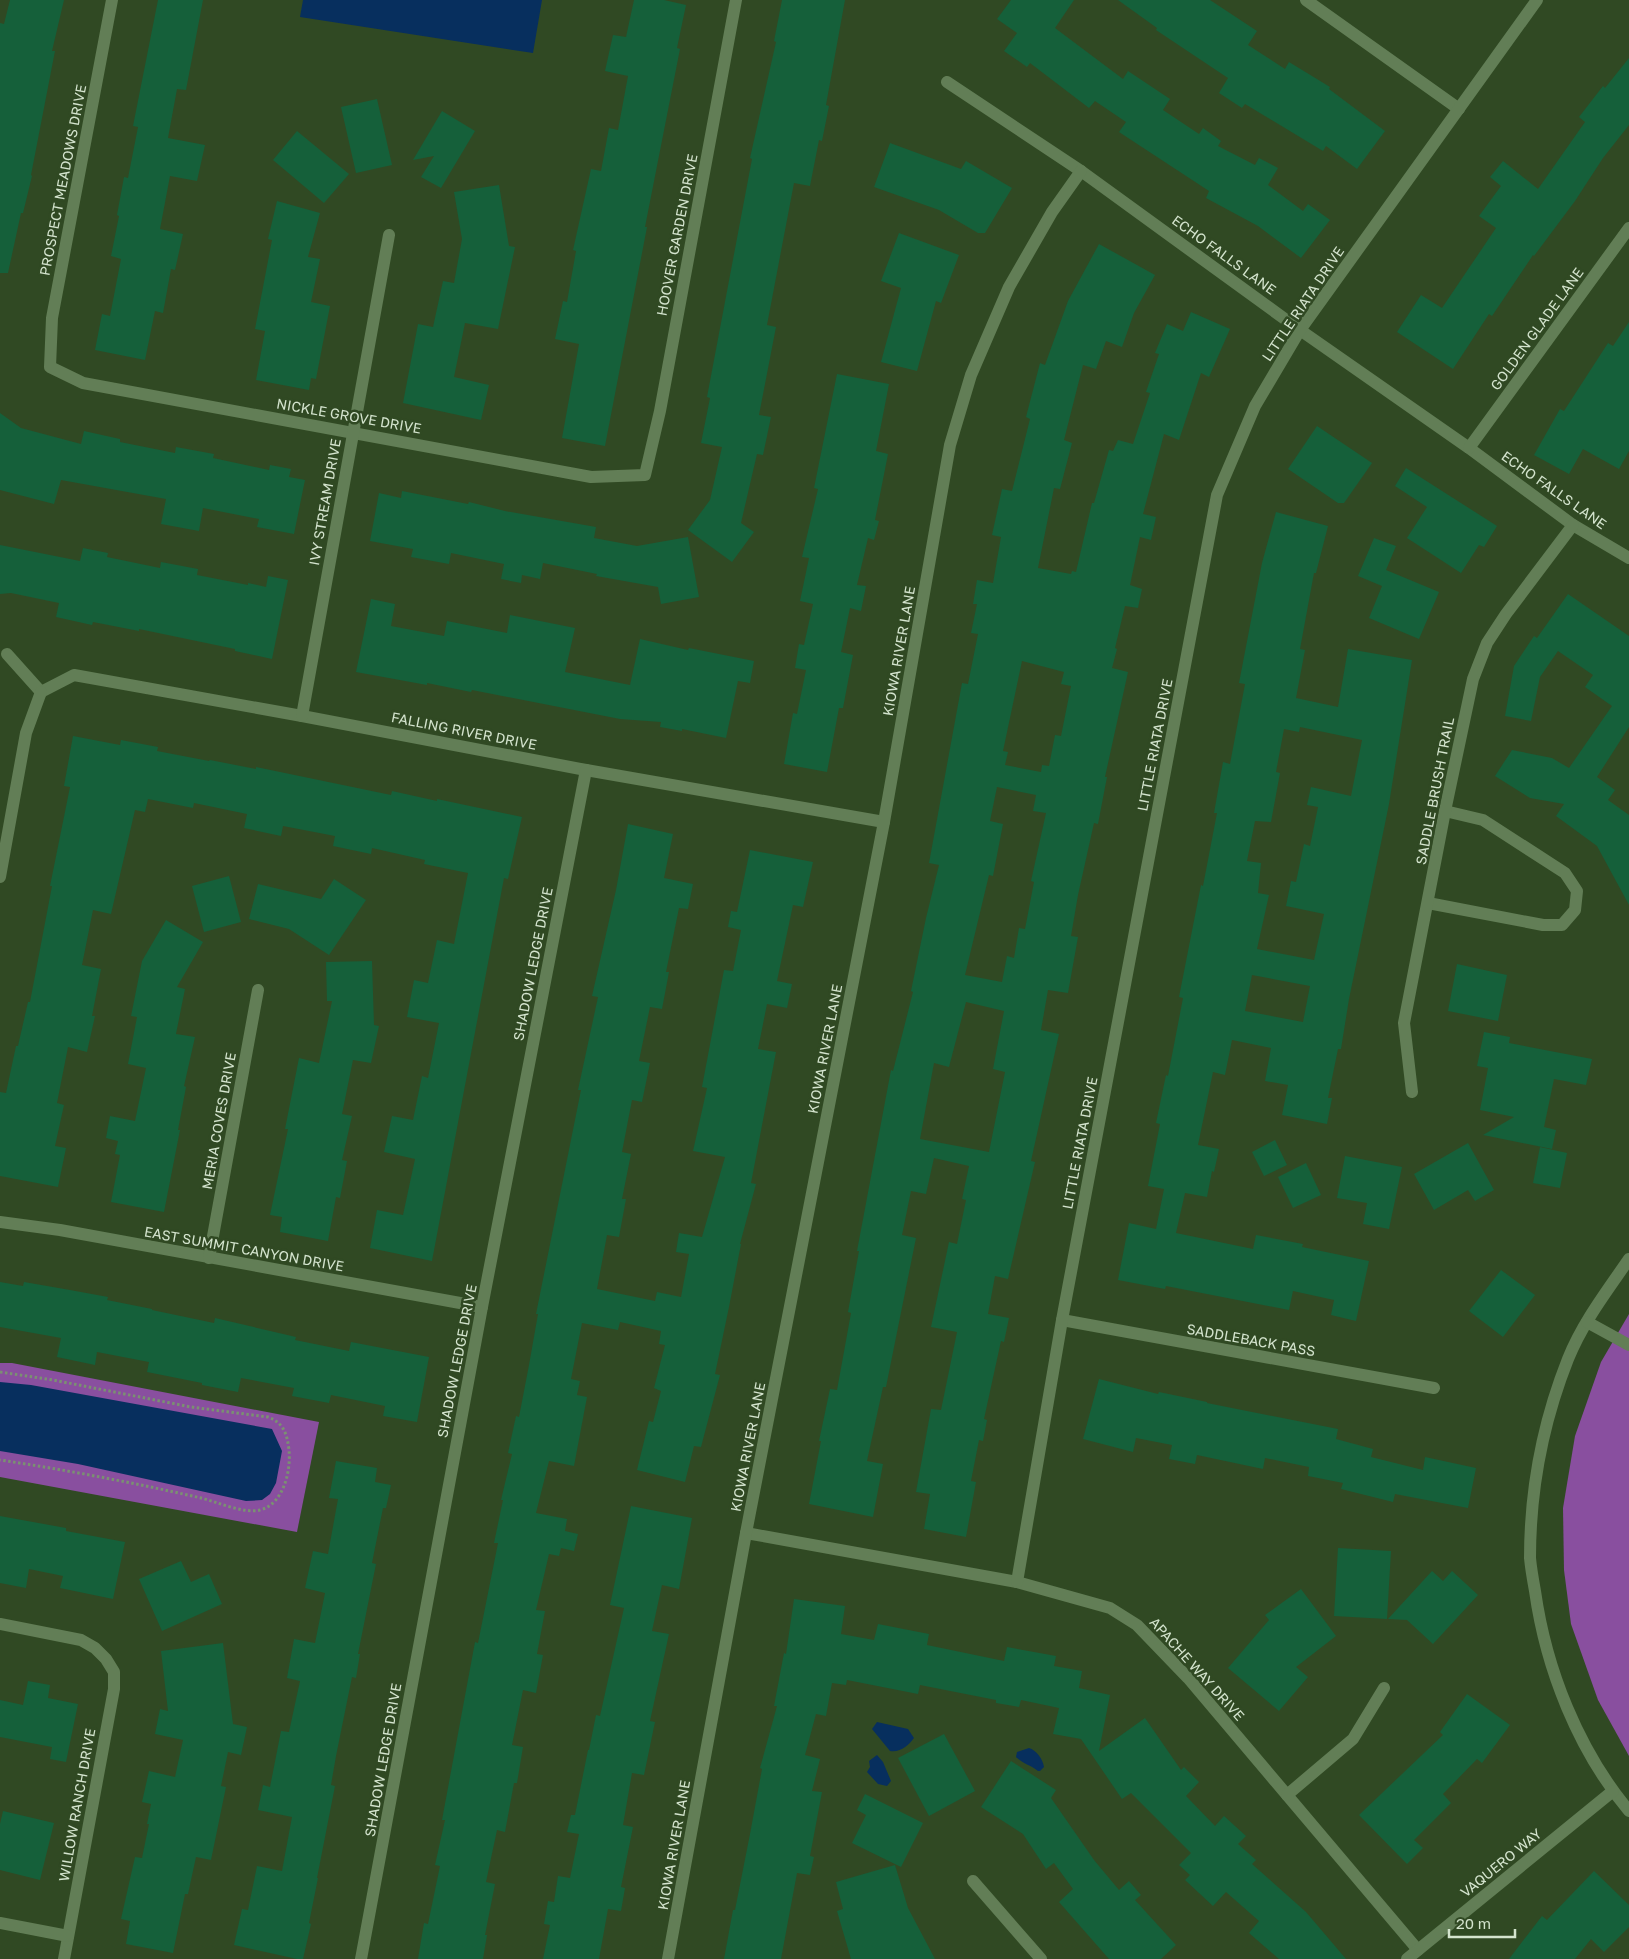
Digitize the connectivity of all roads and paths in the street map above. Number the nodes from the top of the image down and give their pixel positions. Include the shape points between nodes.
1 (112, 0) edge
2 (736, 0) edge
3 (1306, 0) edge
4 (1537, 0) edge
5 (947, 82) dead end
6 (1459, 109) junction
7 (1081, 171) junction
8 (1629, 228) edge
9 (389, 236) dead end
10 (1300, 330) junction
11 (50, 367) joint
12 (354, 432) junction
13 (1469, 448) junction
14 (645, 475) joint
15 (1573, 525) junction
16 (1629, 558) edge
17 (7, 654) dead end
18 (41, 692) junction
19 (302, 716) junction
20 (586, 770) junction
21 (1445, 811) junction
22 (884, 822) junction
23 (0, 877) edge
24 (1428, 903) junction
25 (258, 990) dead end
26 (1412, 1092) dead end
27 (0, 1222) edge
28 (209, 1258) junction
29 (1629, 1259) edge
30 (482, 1307) junction
31 (1062, 1320) junction
32 (1587, 1322) junction
33 (1629, 1345) edge
34 (0, 1372) edge
35 (1434, 1388) dead end
36 (0, 1460) edge
37 (746, 1533) junction
38 (1017, 1582) junction
39 (0, 1624) edge
40 (1384, 1688) dead end
41 (1613, 1791) junction
42 (1287, 1795) junction
43 (1629, 1810) edge
44 (973, 1881) dead end
45 (0, 1923) edge
46 (68, 1936) junction
47 (1418, 1950) junction
48 (64, 1959) edge
49 (361, 1959) edge
50 (668, 1959) edge
51 (1041, 1959) edge
52 (1408, 1959) edge

1 - 11 street, PROSPECT MEADOWS DRIVE via 52,318
2 - 14 street, HOOVER GARDEN DRIVE
3 - 6 street
4 - 6 street, LITTLE RIATA DRIVE
5 - 7 street, ECHO FALLS LANE
6 - 10 street, LITTLE RIATA DRIVE
7 - 10 street, ECHO FALLS LANE
7 - 22 street, KIOWA RIVER LANE via 1052,212 1009,287 971,375 950,445
8 - 13 street, GOLDEN GLADE LANE
9 - 12 street, IVY STREAM DRIVE
10 - 13 street, ECHO FALLS LANE
10 - 31 street, LITTLE RIATA DRIVE via 1255,406 1217,495
11 - 12 street, NICKLE GROVE DRIVE via 83,383
12 - 14 street, NICKLE GROVE DRIVE via 591,477
12 - 19 street, IVY STREAM DRIVE
13 - 15 street, ECHO FALLS LANE
15 - 16 street, ECHO FALLS LANE
15 - 21 street, SADDLE BRUSH TRAIL via 1487,643 1472,679
17 - 18 street
18 - 19 street, FALLING RIVER DRIVE via 74,675
18 - 23 street via 26,733
19 - 20 street, FALLING RIVER DRIVE
20 - 22 street, FALLING RIVER DRIVE
20 - 30 street, SHADOW LEDGE DRIVE
21 - 24 street, SADDLE BRUSH TRAIL
21 - 24 street via 1483,820 1565,873 1577,891 1575,910 1562,925 1543,925
22 - 37 street, KIOWA RIVER LANE
24 - 26 street, SADDLE BRUSH TRAIL via 1404,1024
25 - 28 street, MERIA COVES DRIVE
27 - 28 street, EAST SUMMIT CANYON DRIVE
28 - 30 street, EAST SUMMIT CANYON DRIVE
29 - 32 street
30 - 49 street, SHADOW LEDGE DRIVE
31 - 35 street, SADDLEBACK PASS
31 - 38 street, LITTLE RIATA DRIVE
32 - 33 street
32 - 41 street via 1569,1357 1540,1450 1530,1559 1538,1617 1554,1674 1579,1733
34 - 36 path via 191,1407 268,1417 278,1421 286,1431 289,1451 288,1468 280,1494 274,1503 260,1510 246,1510 201,1498
37 - 38 street, APACHE WAY DRIVE
37 - 50 street, KIOWA RIVER LANE
38 - 42 street, APACHE WAY DRIVE via 1110,1608 1137,1625 1188,1678
39 - 46 street, WILLOW RANCH DRIVE via 81,1640 95,1648 114,1672 114,1689
40 - 42 street via 1353,1739
41 - 43 street
41 - 47 street, VAQUERO WAY
42 - 47 street, APACHE WAY DRIVE
44 - 51 street
45 - 46 street
46 - 48 street, WILLOW RANCH DRIVE
47 - 52 street, VAQUERO WAY

